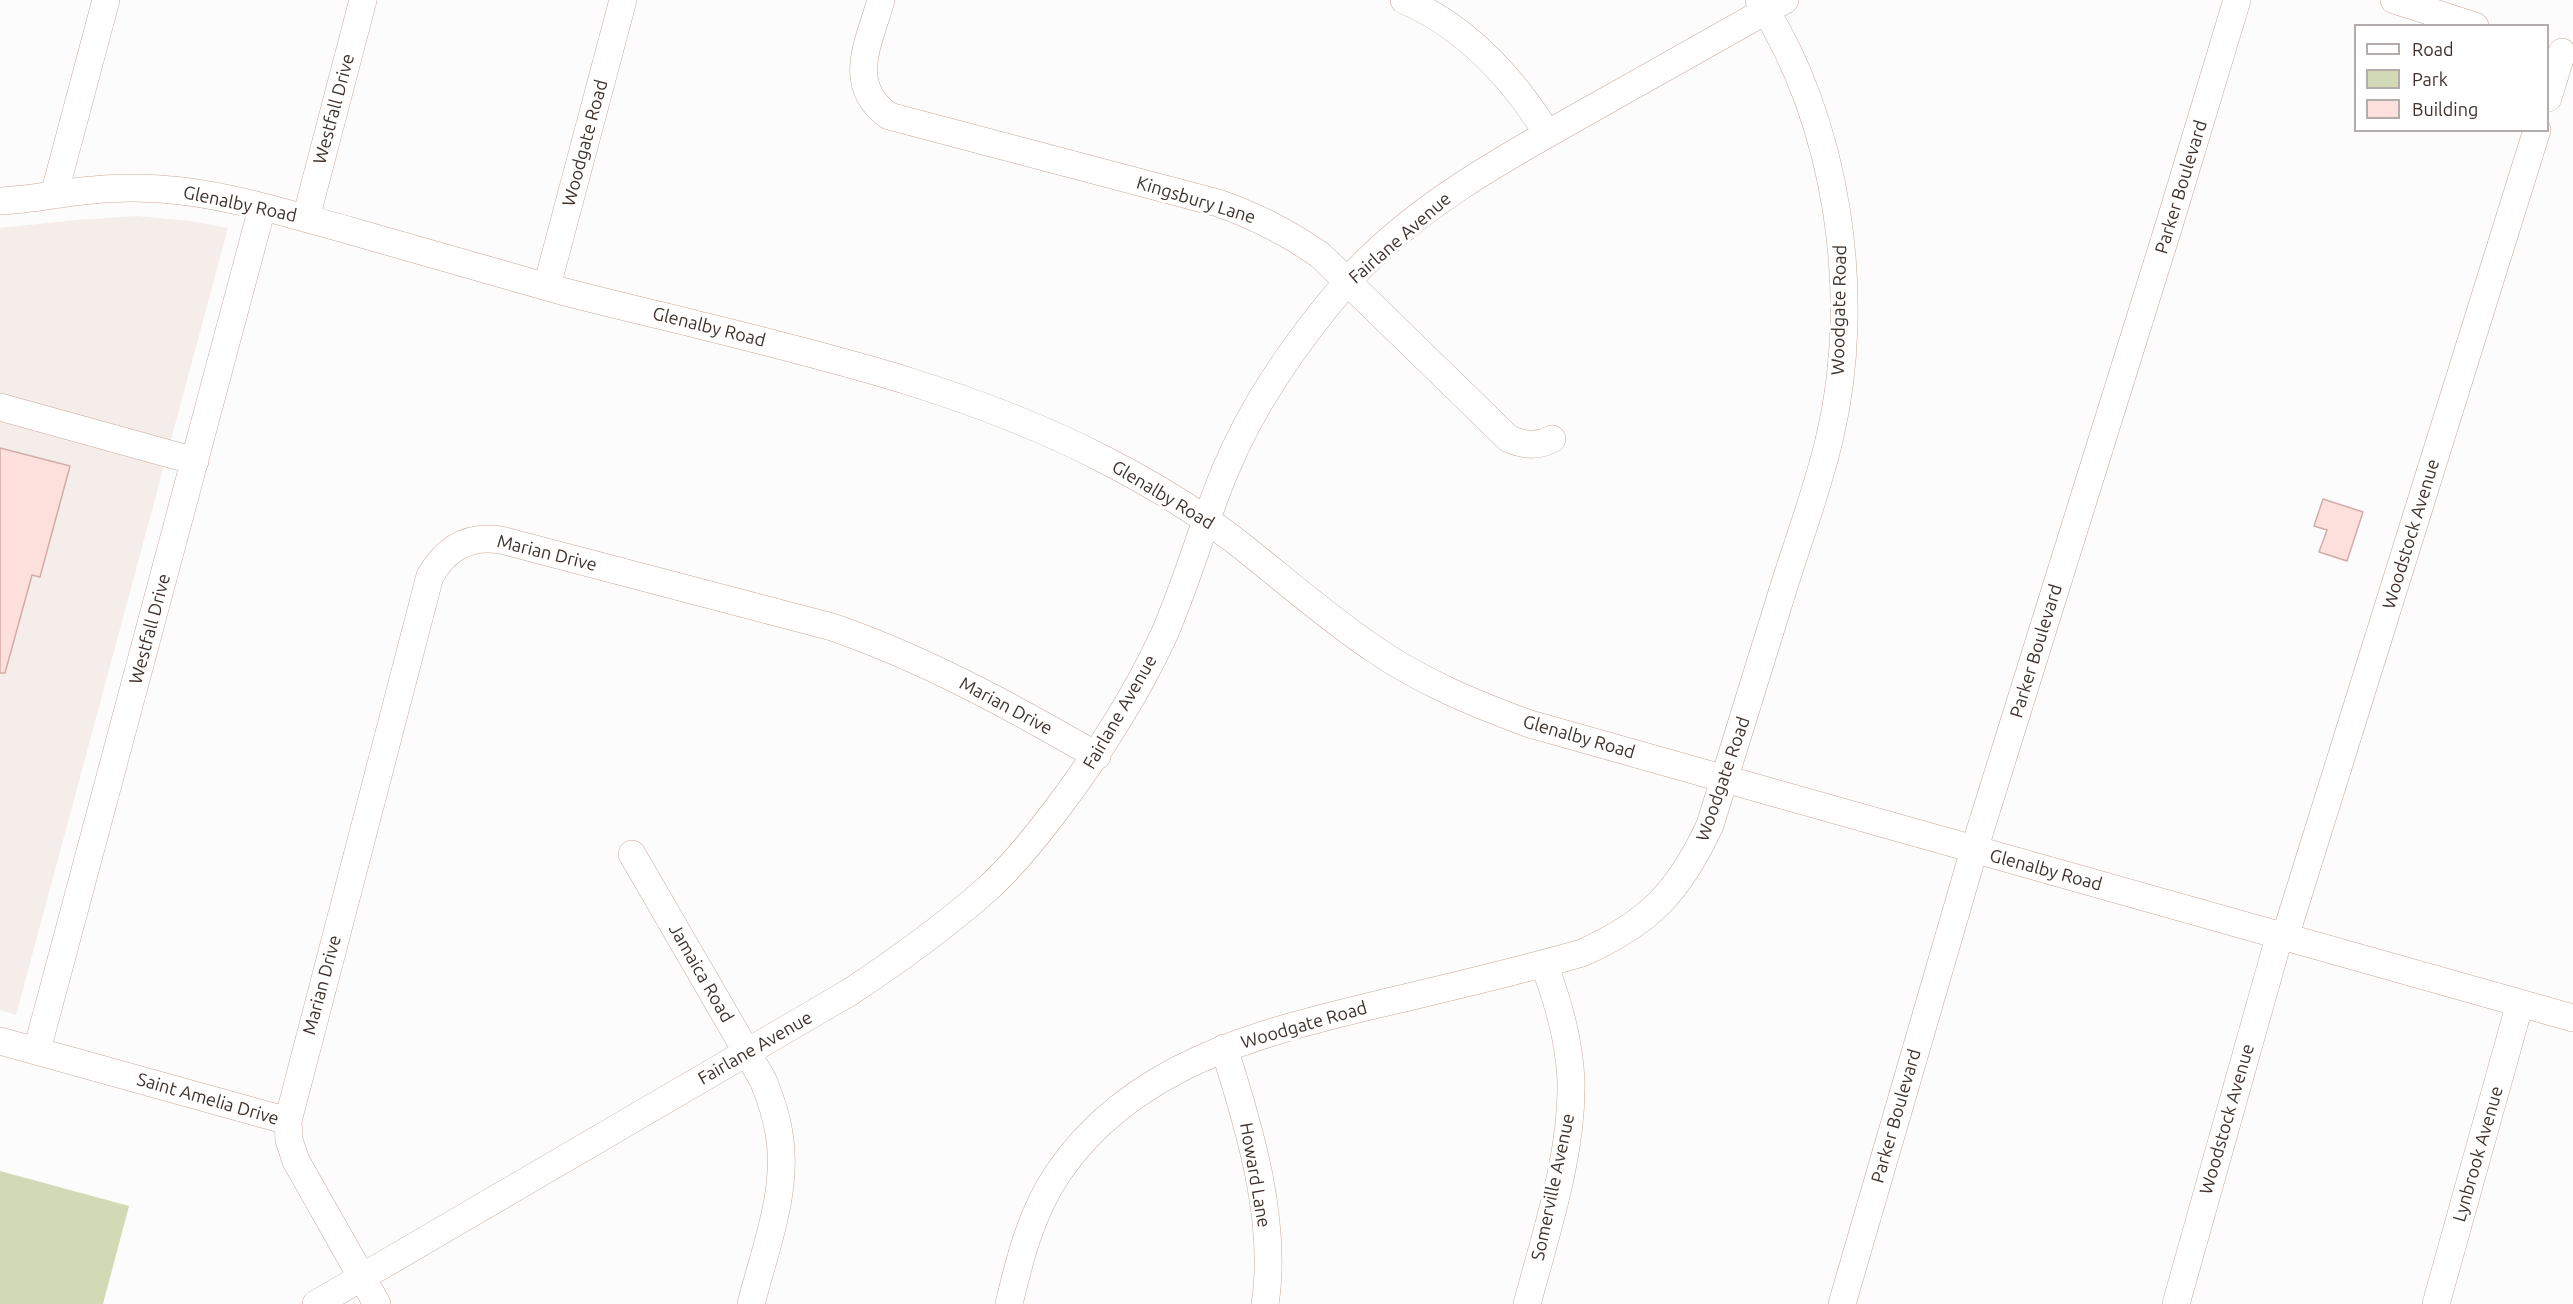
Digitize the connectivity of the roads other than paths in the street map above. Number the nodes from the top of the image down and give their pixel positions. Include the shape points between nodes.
1 (106, 0) edge
2 (363, 0) edge
3 (623, 0) edge
4 (881, 0) edge
5 (1404, 0) edge
6 (2236, 0) edge
7 (2394, 0) edge
8 (1770, 4) edge
9 (2469, 24) edge
10 (2561, 52) edge
11 (2549, 91) edge
12 (2536, 132) edge
13 (1547, 133) junction
14 (54, 195) junction
15 (0, 201) edge
16 (262, 208) junction
17 (306, 218) junction
18 (1348, 281) junction
19 (547, 286) junction
20 (0, 407) edge
21 (1552, 439) dead end
22 (195, 461) junction
23 (1207, 520) junction
24 (1097, 756) junction
25 (1725, 779) junction
26 (1974, 850) junction
27 (632, 854) dead end
28 (2282, 935) junction
29 (1544, 964) junction
30 (2520, 1003) junction
31 (2573, 1018) edge
32 (0, 1041) edge
33 (1224, 1048) junction
34 (37, 1050) junction
35 (747, 1052) junction
36 (288, 1121) junction
37 (362, 1278) junction
38 (316, 1304) edge
39 (377, 1304) edge
40 (751, 1304) edge
41 (1009, 1304) edge
42 (1265, 1304) edge
43 (1527, 1304) edge
44 (1842, 1304) edge
45 (2176, 1304) edge
46 (2436, 1304) edge

1 - 14 street
2 - 17 street, Westfall Drive
3 - 19 street, Woodgate Road
4 - 18 street, Kingsbury Lane via 863,64 863,79 872,100 889,116 1245,212 1288,233
5 - 13 street via 1445,22 1479,49 1510,80
6 - 26 street, Parker Boulevard
7 - 9 street
8 - 13 street, Fairlane Avenue
8 - 25 street, Woodgate Road via 1809,102 1832,179 1843,273 1842,343 1830,436
10 - 11 street
12 - 28 street, Woodstock Avenue
13 - 18 street, Fairlane Avenue via 1470,180 1421,216
14 - 15 street, Glenalby Road
14 - 16 street, Glenalby Road via 133,188 172,190
16 - 17 street, Glenalby Road
16 - 22 street, Westfall Drive
17 - 19 street, Glenalby Road
18 - 21 street, Kingsbury Lane via 1509,439 1536,445
18 - 23 street, Fairlane Avenue via 1276,376 1254,412 1225,470
19 - 23 street, Glenalby Road via 790,348 975,403 1103,459
20 - 22 street
22 - 34 street, Westfall Drive
23 - 24 street, Fairlane Avenue via 1163,636
23 - 25 street, Glenalby Road via 1373,649 1423,679 1530,724
24 - 35 street, Fairlane Avenue via 1039,832 987,889 880,972
24 - 36 street, Marian Drive via 881,644 832,627 501,540 483,537 466,542 450,551 430,576
25 - 26 street, Glenalby Road
25 - 29 street, Woodgate Road via 1697,853 1656,908 1611,940
26 - 28 street, Glenalby Road
26 - 44 street, Parker Boulevard
27 - 35 street, Jamaica Road
28 - 30 street, Glenalby Road
28 - 45 street, Woodstock Avenue
29 - 33 street, Woodgate Road via 1279,1029
29 - 43 street, Somerville Avenue via 1566,1036 1570,1110 1553,1204
30 - 31 street, Glenalby Road
30 - 46 street, Lynbrook Avenue
32 - 34 street, Saint Amelia Drive
33 - 41 street, Woodgate Road via 1144,1091 1107,1117 1080,1144 1039,1207 1025,1242
33 - 42 street, Howard Lane via 1241,1100 1263,1207 1268,1252
34 - 36 street, Saint Amelia Drive
35 - 37 street, Fairlane Avenue
35 - 40 street, Jamaica Road via 774,1110 782,1166
36 - 37 street, Saint Amelia Drive via 296,1161
37 - 38 street, Fairlane Avenue
37 - 39 street, Saint Amelia Drive

